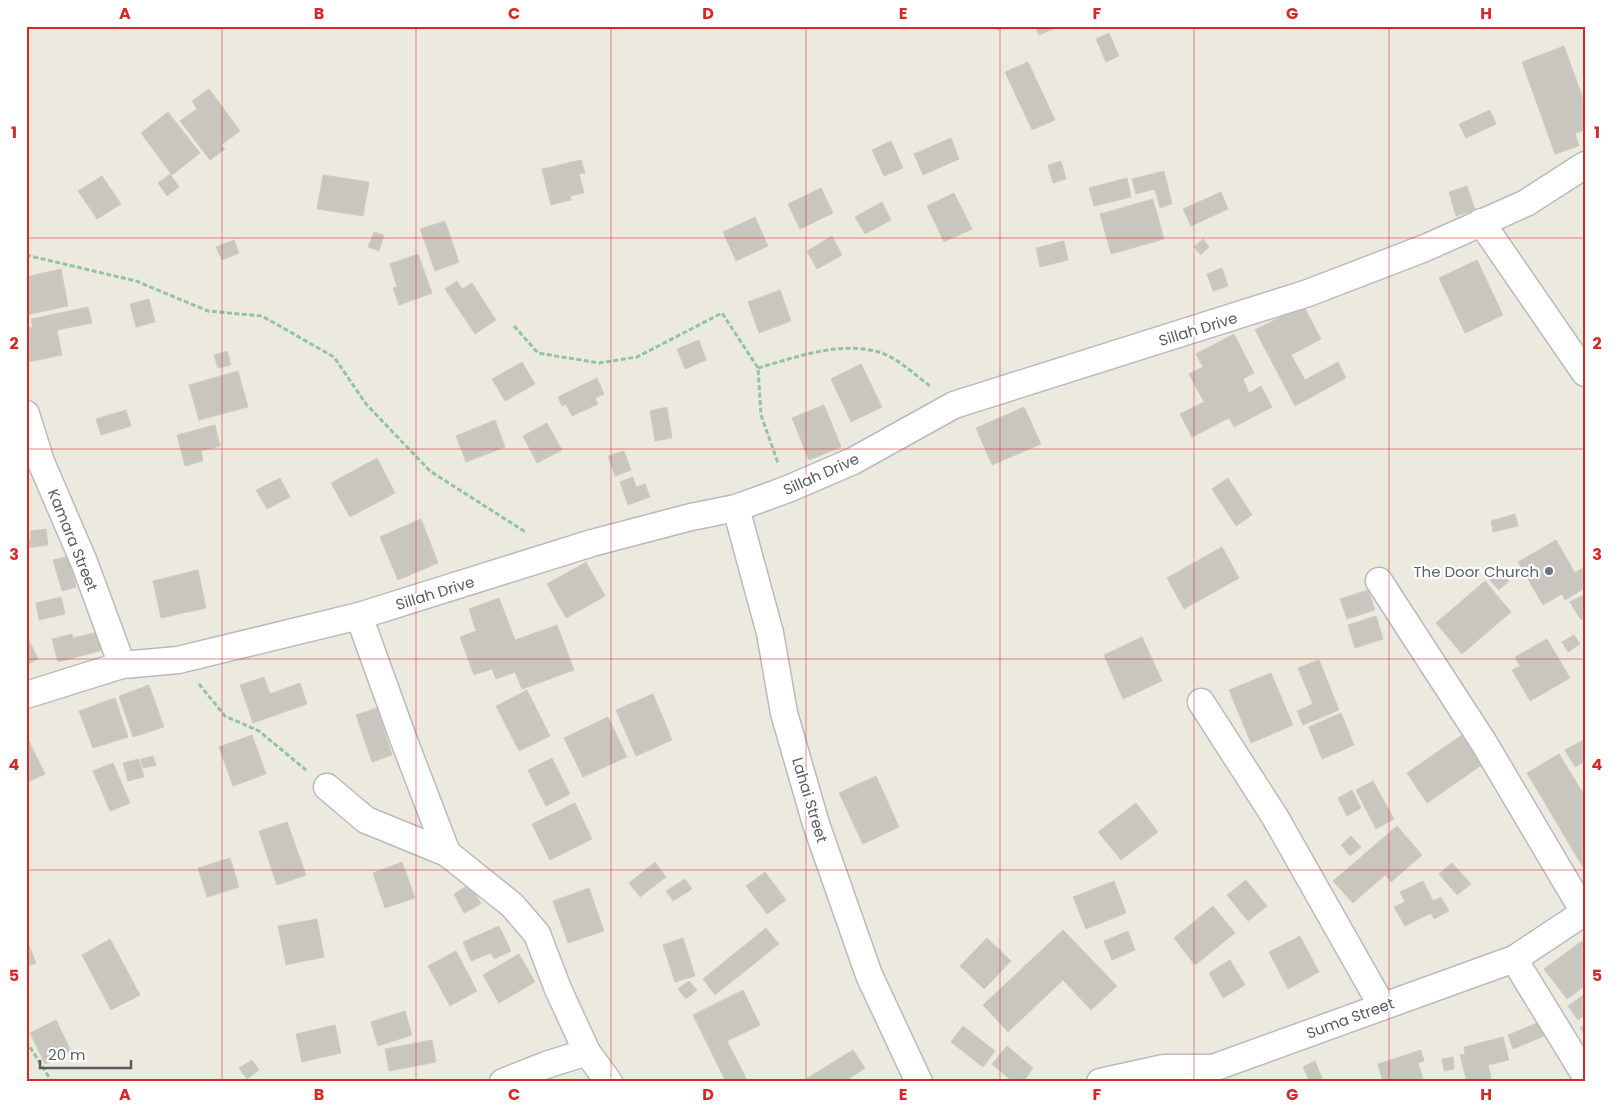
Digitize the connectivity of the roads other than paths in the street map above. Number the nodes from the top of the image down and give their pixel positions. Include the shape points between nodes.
1 (1585, 165) edge
2 (1481, 222) junction
3 (1585, 373) edge
4 (26, 414) edge
5 (736, 508) junction
6 (1379, 581) dead end
7 (359, 616) junction
8 (122, 665) junction
9 (26, 695) edge
10 (1201, 702) dead end
11 (327, 788) road end
12 (447, 853) junction
13 (1585, 912) edge
14 (1514, 959) junction
15 (1382, 1006) junction
16 (588, 1052) junction
17 (1222, 1075) edge
18 (1585, 1075) edge
19 (503, 1082) edge
20 (609, 1082) edge
21 (918, 1082) edge
22 (1100, 1082) edge

1 - 2 street, Sillah Drive via 1526,203
2 - 3 street
2 - 5 street, Sillah Drive via 1425,248 1308,293 954,405 853,461
4 - 8 street, Kamara Street via 41,462 84,562
5 - 7 street, Sillah Drive via 592,544
5 - 21 street, Lahai Street via 770,633 784,713 816,824 869,975
6 - 13 street via 1484,743
7 - 8 street, Sillah Drive via 178,660
7 - 12 street
8 - 9 street, Sillah Drive
10 - 15 street via 1275,817
11 - 12 street via 366,820
12 - 16 street via 512,906 538,934 558,989
13 - 14 street, Suma Street
14 - 15 street, Suma Street
14 - 18 street
15 - 17 street, Suma Street
16 - 19 street
16 - 20 street
17 - 22 street, Suma Street via 1164,1068

